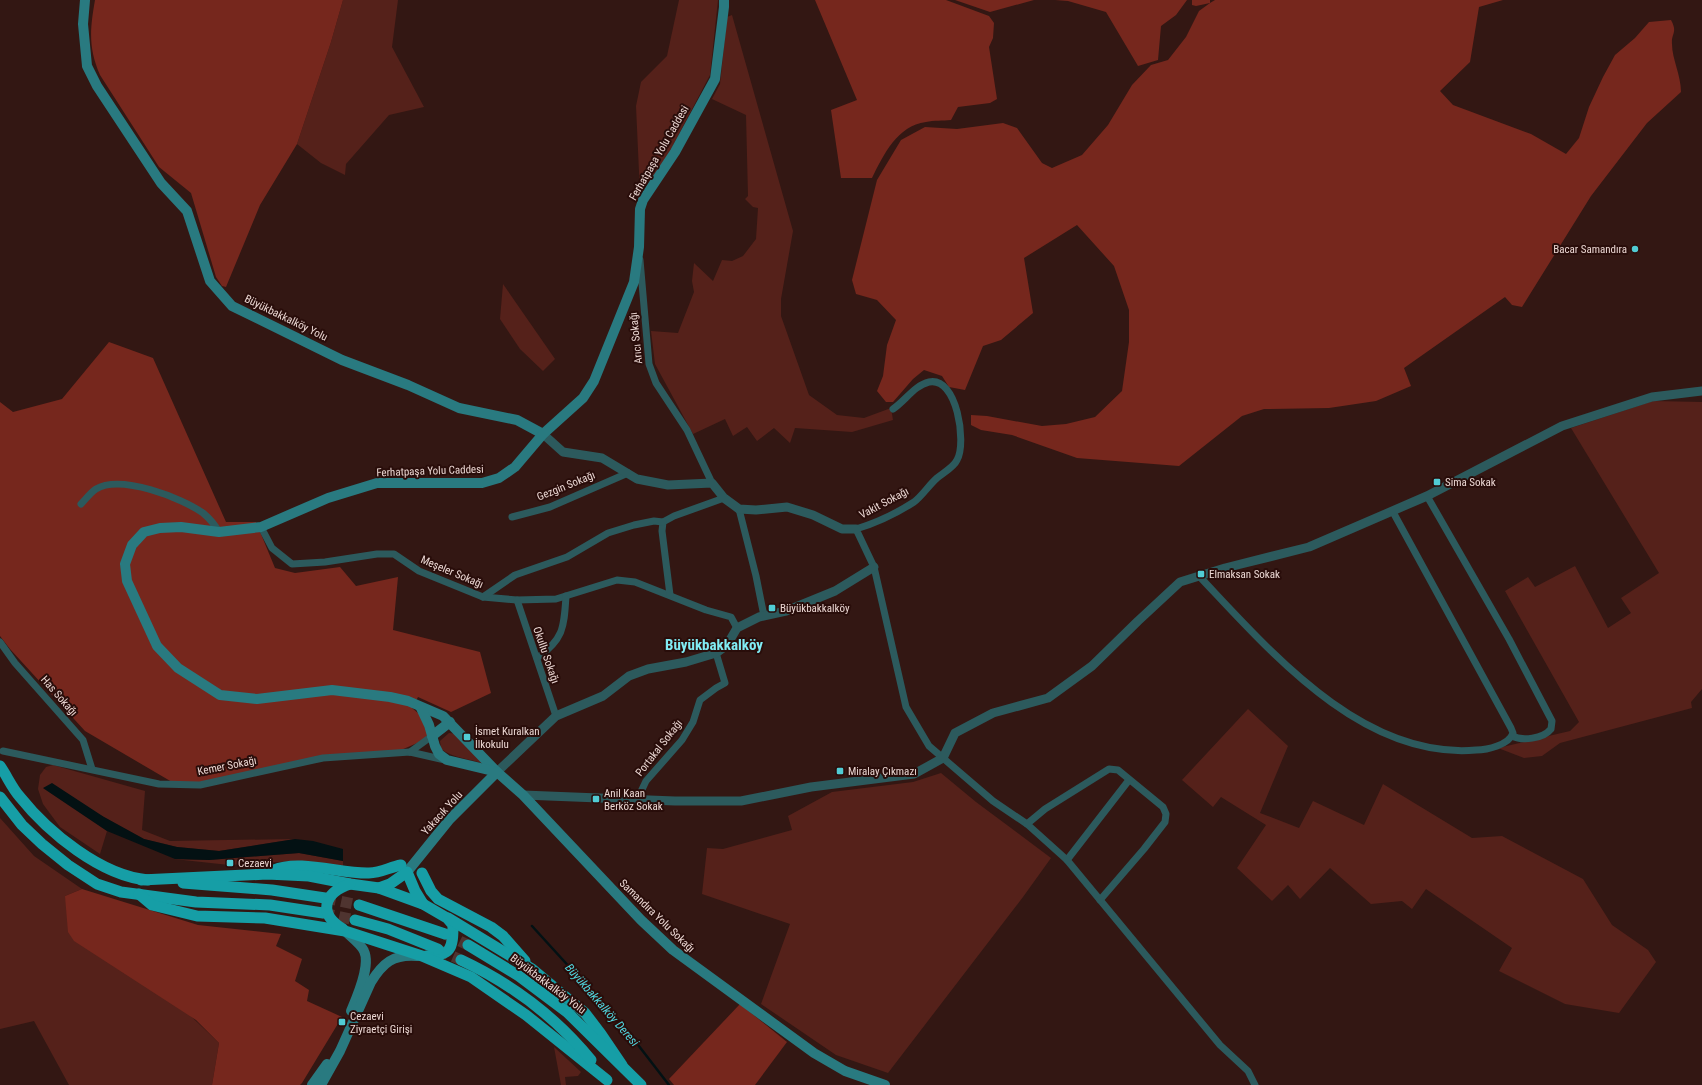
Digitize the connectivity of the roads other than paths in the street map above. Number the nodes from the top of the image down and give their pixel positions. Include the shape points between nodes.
1 (85, 0) edge
2 (724, 0) edge
3 (639, 247) junction
4 (1702, 391) edge
5 (893, 409) dead end
6 (544, 434) junction
7 (628, 473) junction
8 (712, 483) junction
9 (1427, 496) junction
10 (724, 498) junction
11 (81, 504) dead end
12 (738, 509) junction
13 (1393, 512) junction
14 (512, 517) dead end
15 (663, 522) junction
16 (261, 527) junction
17 (856, 529) junction
18 (219, 532) junction
19 (874, 567) junction
20 (1199, 576) junction
21 (670, 595) junction
22 (566, 596) junction
23 (483, 597) junction
24 (517, 600) junction
25 (764, 616) junction
26 (737, 628) junction
27 (0, 642) edge
28 (716, 653) junction
29 (537, 658) junction
30 (421, 708) junction
31 (556, 716) junction
32 (450, 722) junction
33 (432, 736) junction
34 (1512, 736) junction
35 (3, 751) dead end
36 (410, 752) junction
37 (943, 758) junction
38 (447, 760) junction
39 (0, 766) edge
40 (92, 770) junction
41 (497, 772) junction
42 (1129, 780) junction
43 (523, 795) junction
44 (0, 797) edge
45 (638, 798) junction
46 (1027, 824) junction
47 (1067, 860) junction
48 (404, 869) junction
49 (422, 873) dead end
50 (267, 874) junction
51 (141, 880) junction
52 (350, 884) junction
53 (380, 888) junction
54 (139, 894) junction
55 (326, 898) tunnel mouth
56 (1100, 900) junction
57 (423, 904) junction
58 (359, 905) tunnel mouth
59 (323, 913) tunnel mouth
60 (447, 918) junction
61 (355, 920) tunnel mouth
62 (345, 931) junction
63 (445, 934) tunnel mouth
64 (468, 945) tunnel mouth
65 (438, 949) tunnel mouth
66 (422, 956) junction
67 (460, 960) tunnel mouth
68 (532, 969) junction
69 (622, 1066) junction
70 (609, 1083) edge
71 (312, 1085) edge
72 (321, 1085) edge
73 (641, 1085) edge
74 (885, 1085) edge
75 (1254, 1085) edge

1 - 6 main road, Büyükbakkalköy Yolu via 83,24 87,66 161,183 187,211 210,281 232,306 342,360 459,408 517,420
2 - 3 main road, Ferhatpaşa Yolu Caddesi via 715,79 675,152 643,200 640,209
3 - 6 main road, Ferhatpaşa Yolu Caddesi via 634,282 594,381 583,398
3 - 8 street, Arıcı Sokağı via 649,364 656,383 687,430
4 - 9 street via 1652,397 1562,426
5 - 17 street, Vakit Sokağı via 922,385 931,381 941,384 958,413 962,441 957,461 915,501 870,525
6 - 7 street via 563,452 602,458
6 - 16 main road, Ferhatpaşa Yolu Caddesi via 515,467 499,478 482,483 377,483 328,498
7 - 8 street via 637,479 668,485
7 - 14 street, Gezgin Sokağı via 550,507
8 - 10 street
9 - 13 street
9 - 34 street via 1509,639 1552,721 1551,729 1544,734 1522,739
10 - 12 street
10 - 15 street
11 - 18 street via 97,489 107,485 142,486 188,504 204,514
12 - 17 street via 787,507 814,515 842,529
12 - 25 street
13 - 20 street via 1309,547
13 - 34 street via 1511,728
15 - 21 street
15 - 23 street via 634,525 608,533 566,557 515,575
16 - 18 main road, Ferhatpaşa Yolu Caddesi
16 - 23 street, Meşeler Sokağı via 272,548 292,564 394,554 419,571
17 - 19 street
18 - 30 main road, Ferhatpaşa Yolu Caddesi via 181,527 144,532 132,545 125,564 127,581 158,646 178,668 220,694 258,699 332,690 390,697 408,701
19 - 25 street via 836,591 786,611
19 - 37 street via 906,707 929,746
20 - 34 street via 1294,671 1330,700 1377,730 1423,746 1461,750 1488,748 1508,741
20 - 37 street via 1180,582 1092,666 1048,698 993,713 955,733
21 - 22 street, Meşeler Sokağı via 635,582 617,580
21 - 26 street, Meşeler Sokağı via 731,617
22 - 24 street, Meşeler Sokağı via 556,600
22 - 29 street via 564,622 558,638 550,649
23 - 24 street, Meşeler Sokağı
24 - 29 street, Okullu Sokağı
25 - 26 street
26 - 28 street via 727,645
27 - 40 street, Has Sokağı via 15,663 83,740
28 - 31 street via 629,676 603,696
28 - 45 street, Portakal Sokağı via 725,683 700,700 693,722 682,740 646,782
29 - 31 street, Okullu Sokağı
30 - 32 main road, Ferhatpaşa Yolu Caddesi via 443,716
30 - 33 main road
31 - 41 street
32 - 33 main road
32 - 41 main road, Ferhatpaşa Yolu Caddesi
33 - 36 street
33 - 38 main road via 439,754
35 - 40 street, Kemer Sokağı
36 - 38 street, Kemer Sokağı
36 - 40 street, Kemer Sokağı via 323,758 200,785 159,784
37 - 45 street via 914,774 811,787 741,801
37 - 46 street via 993,801
38 - 41 main road, Kemer Sokağı
39 - 51 highway via 19,796 58,836 103,866
41 - 43 main road, Samandıra Yolu Sokağı
41 - 48 main road, Yakacık Yolu
42 - 46 street via 1118,770 1106,770 1045,809
42 - 47 street
42 - 56 street via 1163,807 1166,818 1144,849
43 - 45 street
43 - 74 main road, Samandıra Yolu Sokağı via 641,920 688,962 814,1053 845,1071
44 - 54 highway via 22,825 68,864 97,884 121,892
46 - 47 street
47 - 56 street
48 - 50 highway via 391,866 376,873 293,866
48 - 53 highway via 390,884
48 - 57 highway
49 - 68 highway via 438,899 491,927 503,936
50 - 51 highway
50 - 52 highway via 309,876
51 - 55 highway via 272,890
52 - 53 highway
52 - 62 highway via 330,894 327,906 329,918
53 - 57 highway
54 - 59 highway via 196,902 270,904
54 - 62 highway via 152,905 197,916 265,918
56 - 75 street via 1220,1044 1248,1070
57 - 60 highway
58 - 63 highway
60 - 66 highway via 453,925 449,950 441,956
60 - 68 highway
61 - 65 highway via 388,929
62 - 66 highway
62 - 71 main road via 364,951 366,965 345,1028 326,1066
64 - 69 highway, Büyükbakkalköy Yolu via 519,976 567,1012
66 - 70 highway via 477,981 526,1015
66 - 72 main road via 395,958 378,970 333,1066
67 - 70 highway via 483,971 544,1011 572,1038
68 - 69 highway via 585,1013
69 - 73 highway, Büyükbakkalköy Yolu

